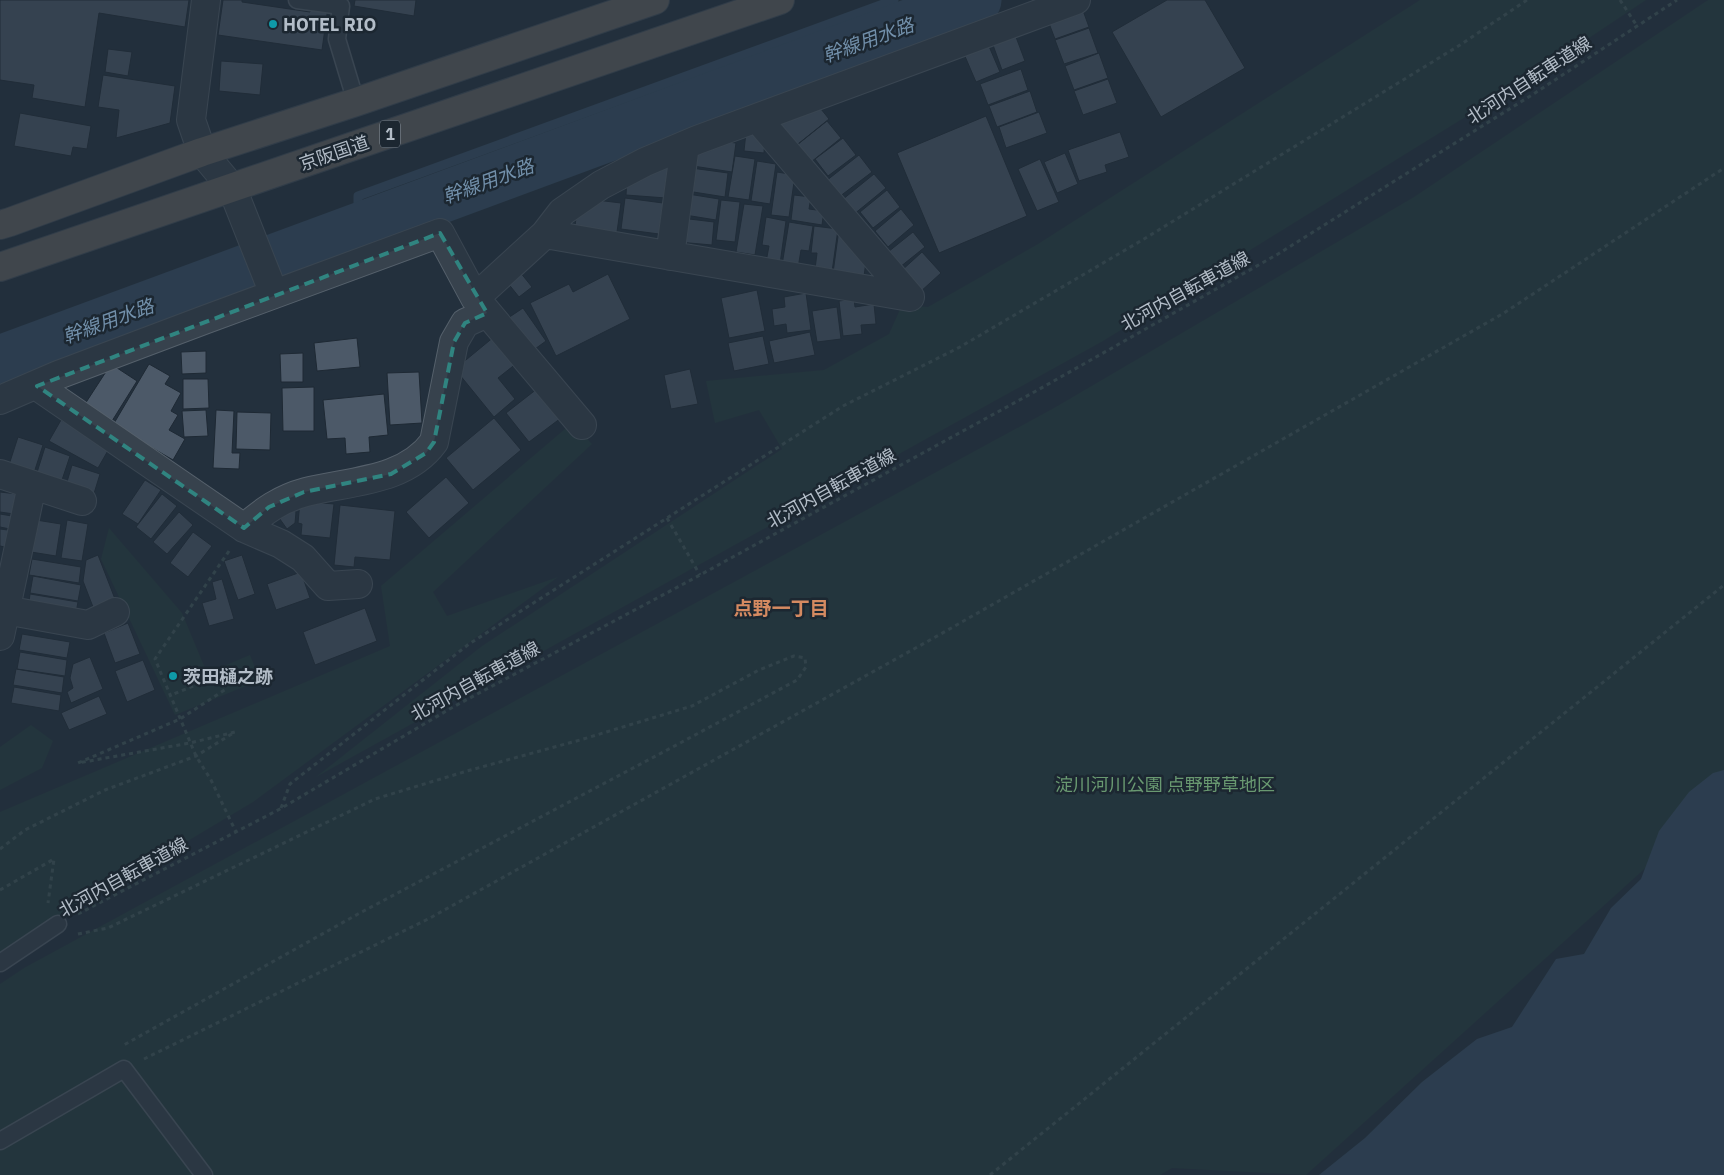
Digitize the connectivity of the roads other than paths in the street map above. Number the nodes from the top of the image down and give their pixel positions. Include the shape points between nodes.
1 (206, 0) edge
2 (297, 0) edge
3 (655, 0) edge
4 (780, 0) edge
5 (1076, 0) edge
6 (356, 102) junction
7 (757, 118) junction
8 (685, 145) junction
9 (202, 152) junction
10 (232, 188) junction
11 (0, 225) edge
12 (545, 234) junction
13 (670, 256) junction
14 (0, 267) edge
15 (272, 288) junction
16 (481, 305) junction
17 (37, 386) junction
18 (0, 400) edge
19 (582, 425) dead end
20 (0, 474) edge
21 (32, 485) junction
22 (82, 501) dead end
23 (244, 528) junction
24 (358, 584) dead end
25 (115, 612) dead end
26 (2, 623) edge
27 (58, 924) road end
28 (0, 963) edge
29 (0, 1141) edge
30 (204, 1175) edge

1 - 9 street via 191,120
2 - 6 lane via 341,6 337,39
3 - 6 highway, 1
4 - 10 highway, 京阪国道 / 1
5 - 7 street
6 - 9 highway, 1
7 - 8 street
7 - 13 street via 910,297
8 - 12 street via 601,185 562,212
8 - 13 street
9 - 10 street
9 - 11 highway, 1
10 - 14 highway, 京阪国道 / 1
10 - 15 street
12 - 13 street
12 - 16 street
15 - 16 street via 440,232
15 - 17 street
16 - 19 street
16 - 23 street via 454,342 434,442 426,453 391,474 304,492 269,507
17 - 18 street
17 - 23 street
20 - 21 street
21 - 22 street
21 - 26 street
23 - 24 street via 281,544 303,558 328,586
25 - 26 street via 88,625
27 - 28 lane
29 - 30 lane via 124,1069

